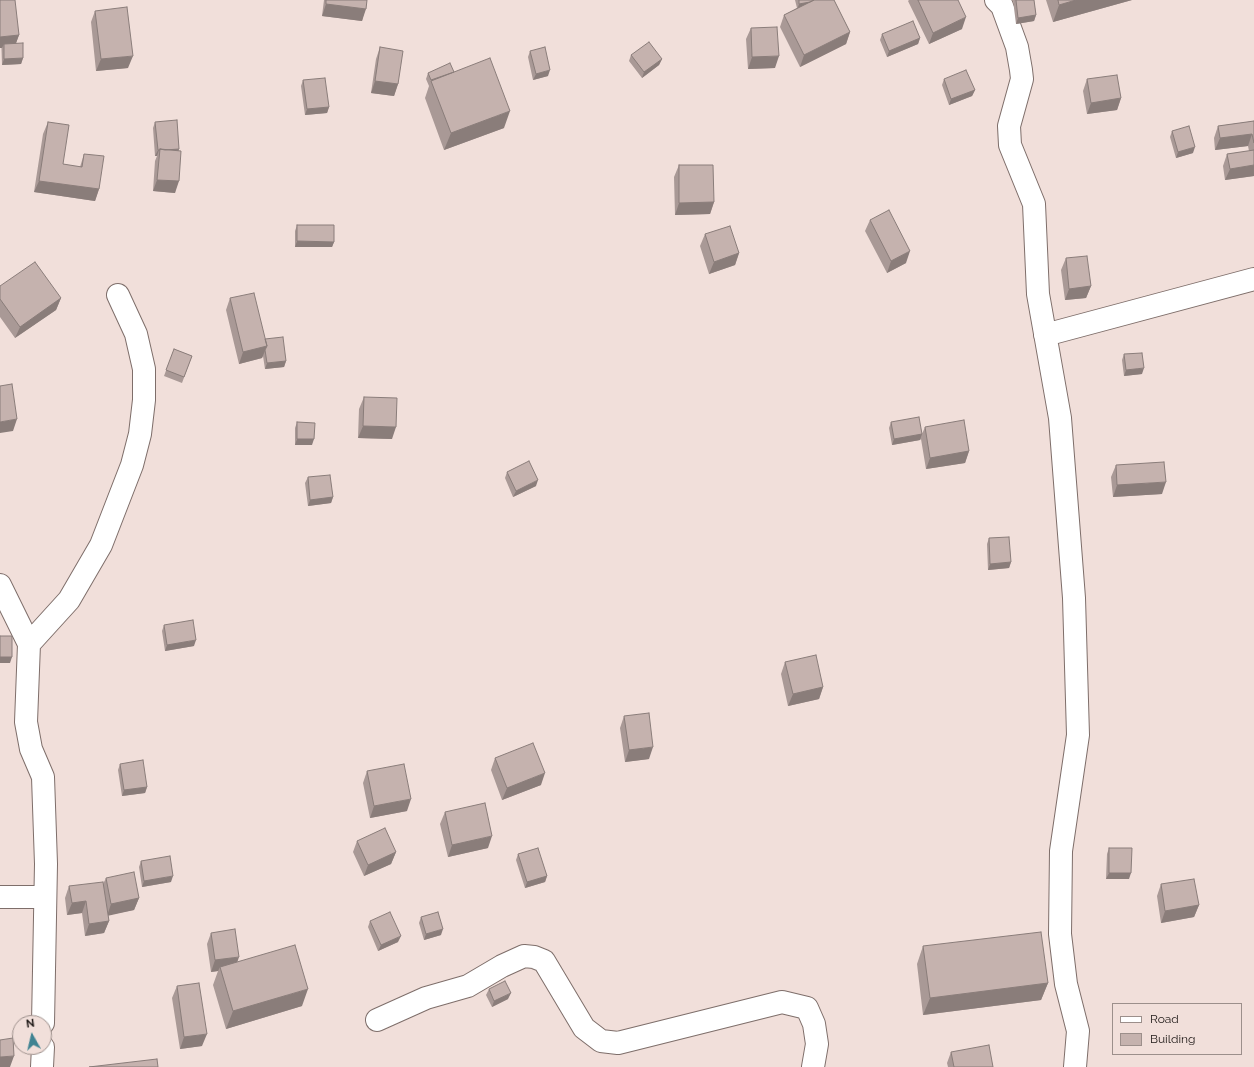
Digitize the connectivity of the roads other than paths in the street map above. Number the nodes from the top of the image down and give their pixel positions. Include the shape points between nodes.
1 (996, 0) edge
2 (1254, 279) edge
3 (118, 295) dead end
4 (1045, 335) junction
5 (0, 585) edge
6 (29, 644) junction
7 (0, 897) edge
8 (45, 897) junction
9 (43, 1015) edge
10 (377, 1020) dead end
11 (43, 1055) edge
12 (42, 1067) edge
13 (813, 1067) edge
14 (1075, 1067) edge

1 - 4 street via 1002,6 1017,47 1021,70 1022,79 1009,126 1010,145 1034,204 1038,294
2 - 4 street
3 - 6 street via 136,334 144,369 140,434 132,465 101,545 68,600
4 - 14 street via 1060,418 1074,598 1078,735 1061,851 1060,934 1066,984 1078,1031
5 - 6 street
6 - 8 street via 26,722 31,749 43,777
7 - 8 street
8 - 9 street
10 - 13 street via 426,998 468,986 524,956 534,957 544,961 584,1028 601,1041 618,1043 782,1002 807,1008 814,1024 816,1044
11 - 12 street

